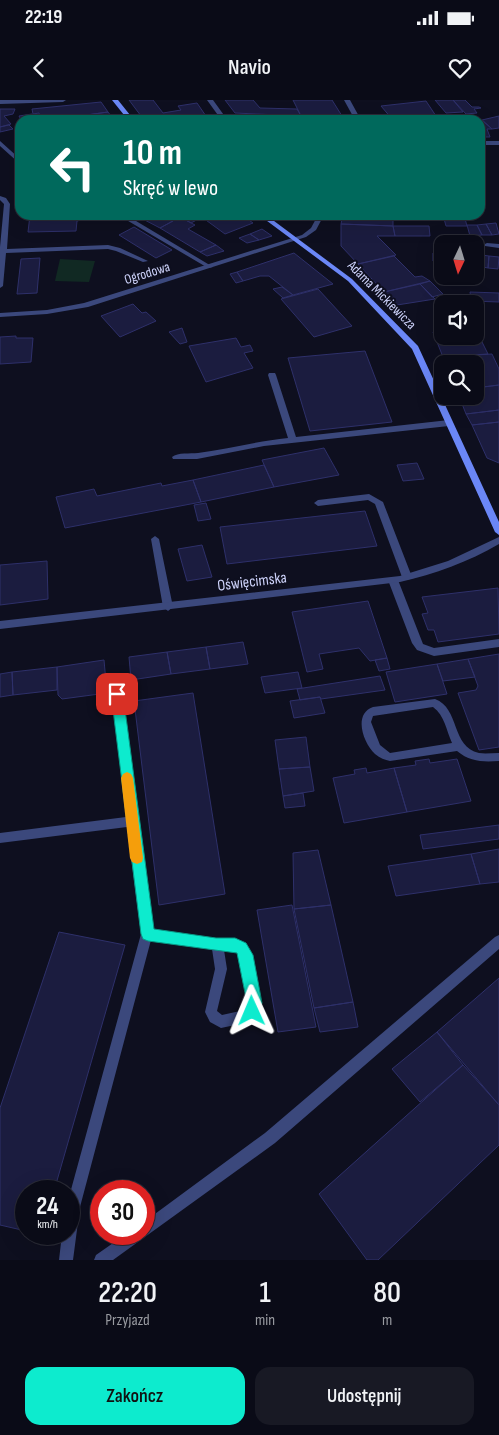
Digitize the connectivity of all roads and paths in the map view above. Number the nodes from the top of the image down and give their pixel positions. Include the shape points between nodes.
1 (63, 100) edge
2 (115, 100) edge
3 (210, 100) edge
4 (346, 100) edge
5 (38, 101) edge
6 (0, 102) edge
7 (127, 115) edge
8 (219, 115) edge
9 (355, 115) edge
10 (0, 143) edge
11 (485, 143) edge
12 (499, 143) edge
13 (15, 157) edge
14 (0, 198) edge
15 (130, 220) edge
16 (269, 220) edge
17 (318, 220) edge
18 (297, 239) junction
19 (487, 245) dead end
20 (499, 246) edge
21 (4, 251) junction
22 (145, 261) dead end
23 (210, 267) junction
24 (0, 286) edge
25 (0, 314) edge
26 (272, 375) dead end
27 (449, 423) junction
28 (293, 440) junction
29 (176, 457) dead end
30 (318, 503) dead end
31 (499, 532) edge
32 (155, 539) dead end
33 (499, 540) edge
34 (407, 577) junction
35 (394, 580) junction
36 (168, 607) junction
37 (0, 625) edge
38 (499, 643) edge
39 (117, 694) dead end
40 (458, 746) junction
41 (499, 757) edge
42 (132, 821) junction
43 (0, 838) edge
44 (148, 934) junction
45 (499, 941) edge
46 (216, 944) junction
47 (155, 1222) edge
48 (122, 1245) edge
49 (66, 1260) edge
50 (101, 1260) edge

1 - 5 street
2 - 7 street
3 - 8 street
4 - 9 street
5 - 6 street
10 - 13 street
11 - 12 street
14 - 21 street via 7,204
15 - 23 street
16 - 18 street, Adama Mickiewicza
17 - 18 street, Ogrodowa via 314,229
18 - 23 street, Ogrodowa
18 - 27 street, Adama Mickiewicza via 350,280 409,341
19 - 20 street
21 - 22 street via 108,247
21 - 24 street
23 - 25 street, Ogrodowa via 85,305 47,312
26 - 28 street
27 - 28 street
27 - 31 street, Adama Mickiewicza
28 - 29 street
30 - 34 street via 369,497 379,502
32 - 36 street
33 - 34 street, Oświęcimska via 454,563
34 - 35 street, Oświęcimska
35 - 36 street, Oświęcimska
35 - 38 street via 420,647 434,652
36 - 37 street, Oświęcimska
39 - 42 street
40 - 40 street via 443,710 435,703 373,711 366,717 375,748 384,756
40 - 41 street via 480,758
42 - 43 street
42 - 44 street
44 - 46 street
44 - 49 street via 73,1206
45 - 47 street via 262,1144
46 - 46 street via 223,964 211,1012 221,1022 245,1016 252,1011 254,1003 242,948 235,944
48 - 50 street

